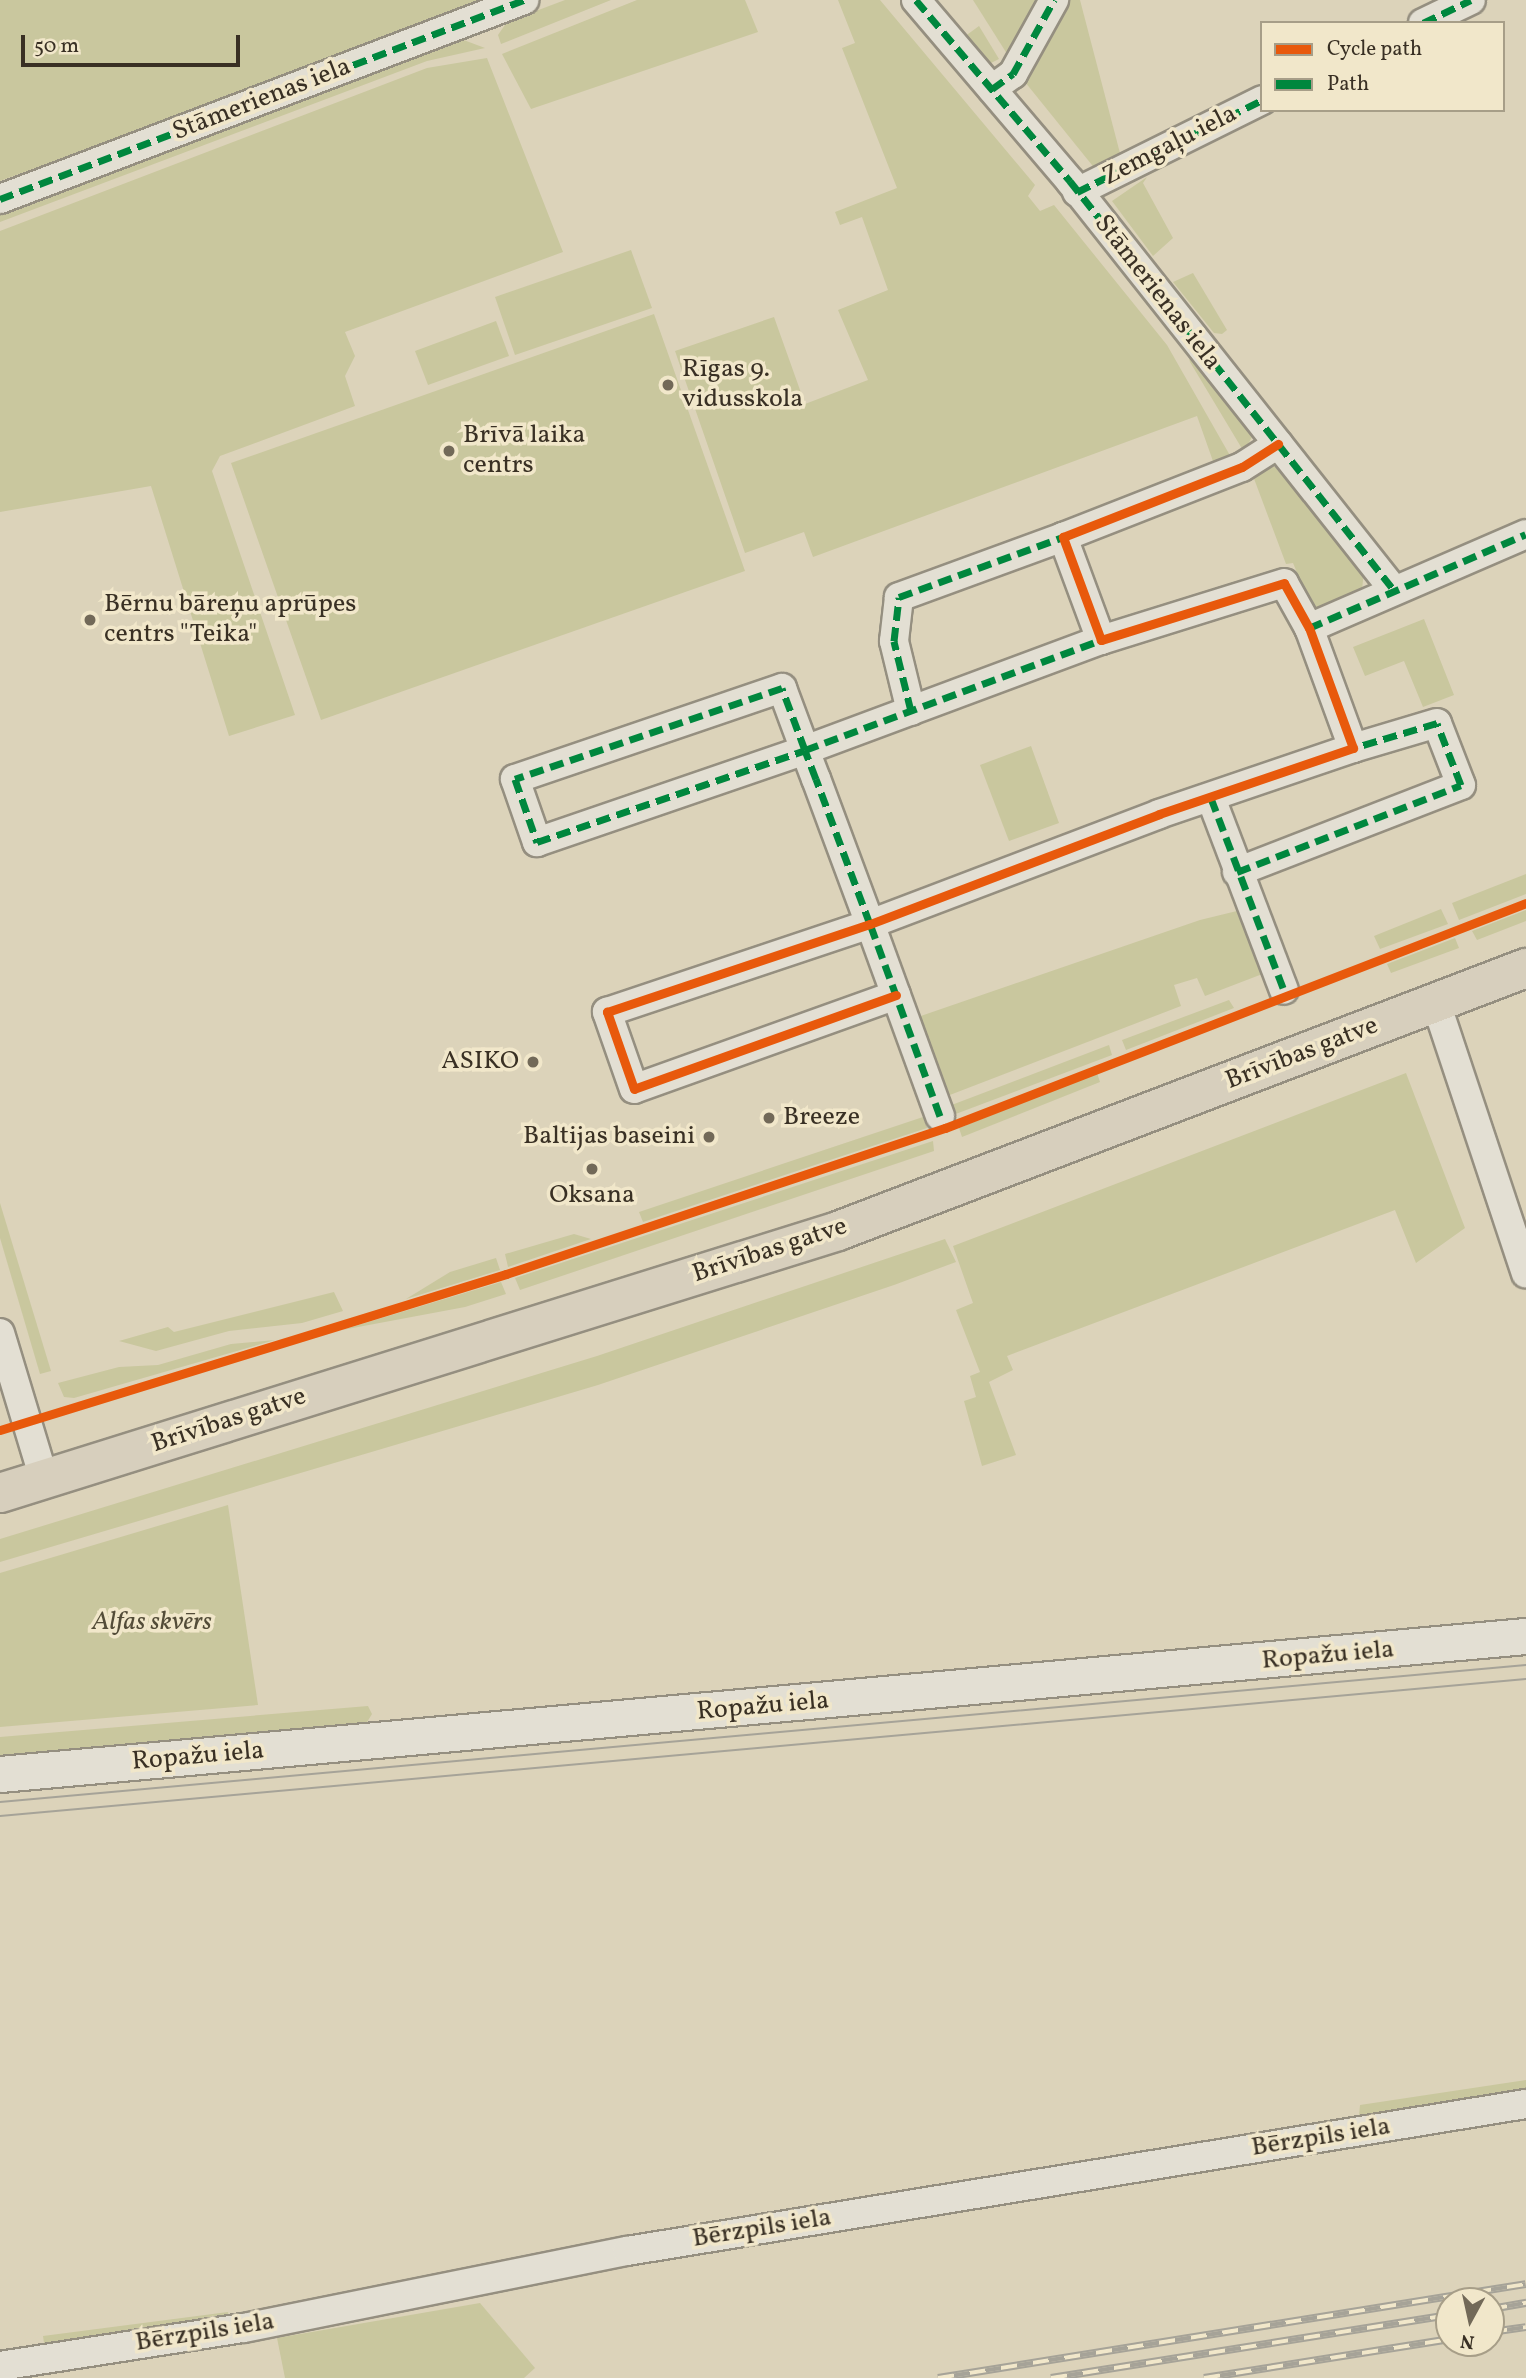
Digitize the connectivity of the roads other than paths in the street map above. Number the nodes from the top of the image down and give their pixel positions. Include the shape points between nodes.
1 (524, 0) edge
2 (916, 0) edge
3 (1054, 0) edge
4 (1471, 0) edge
5 (1427, 21) edge
6 (992, 89) junction
7 (1260, 101) edge
8 (1077, 192) junction
9 (0, 198) edge
10 (1278, 444) junction
11 (1526, 534) edge
12 (1063, 537) junction
13 (1393, 589) junction
14 (1309, 628) junction
15 (1101, 640) junction
16 (911, 711) junction
17 (1353, 748) junction
18 (805, 750) junction
19 (1211, 797) junction
20 (1237, 872) junction
21 (870, 924) junction
22 (1526, 968) edge
23 (1284, 990) dead end
24 (896, 995) junction
25 (1436, 1003) junction
26 (940, 1116) dead end
27 (1526, 1273) edge
28 (0, 1333) edge
29 (44, 1479) junction
30 (0, 1493) edge
31 (1526, 1636) edge
32 (0, 1774) edge
33 (1526, 2104) edge
34 (0, 2366) edge

1 - 9 street, Stāmerienas iela
2 - 6 street, Stāmerienas iela
3 - 6 street via 1013,74
4 - 5 street
6 - 8 street, Stāmerienas iela
7 - 8 street, Zemgaļu iela
8 - 10 street, Stāmerienas iela
10 - 12 street via 1242,467
10 - 13 street, Stāmerienas iela
11 - 13 street
12 - 15 street
12 - 16 street via 899,597 894,641
13 - 14 street
14 - 15 street via 1284,583
14 - 17 street
15 - 16 street
16 - 18 street
17 - 19 street
17 - 20 street via 1437,723 1461,785
18 - 18 street via 537,842 515,779 782,688
18 - 21 street
19 - 20 street
19 - 21 street
20 - 23 street
21 - 24 street
21 - 24 street via 607,1012 634,1089
22 - 25 highway, Brīvības gatve
24 - 26 street
25 - 27 street
25 - 29 highway, Brīvības gatve via 838,1231
28 - 29 street
29 - 30 highway, Brīvības gatve
31 - 32 street, Ropažu iela
33 - 34 street, Bērzpils iela via 627,2250 244,2328

